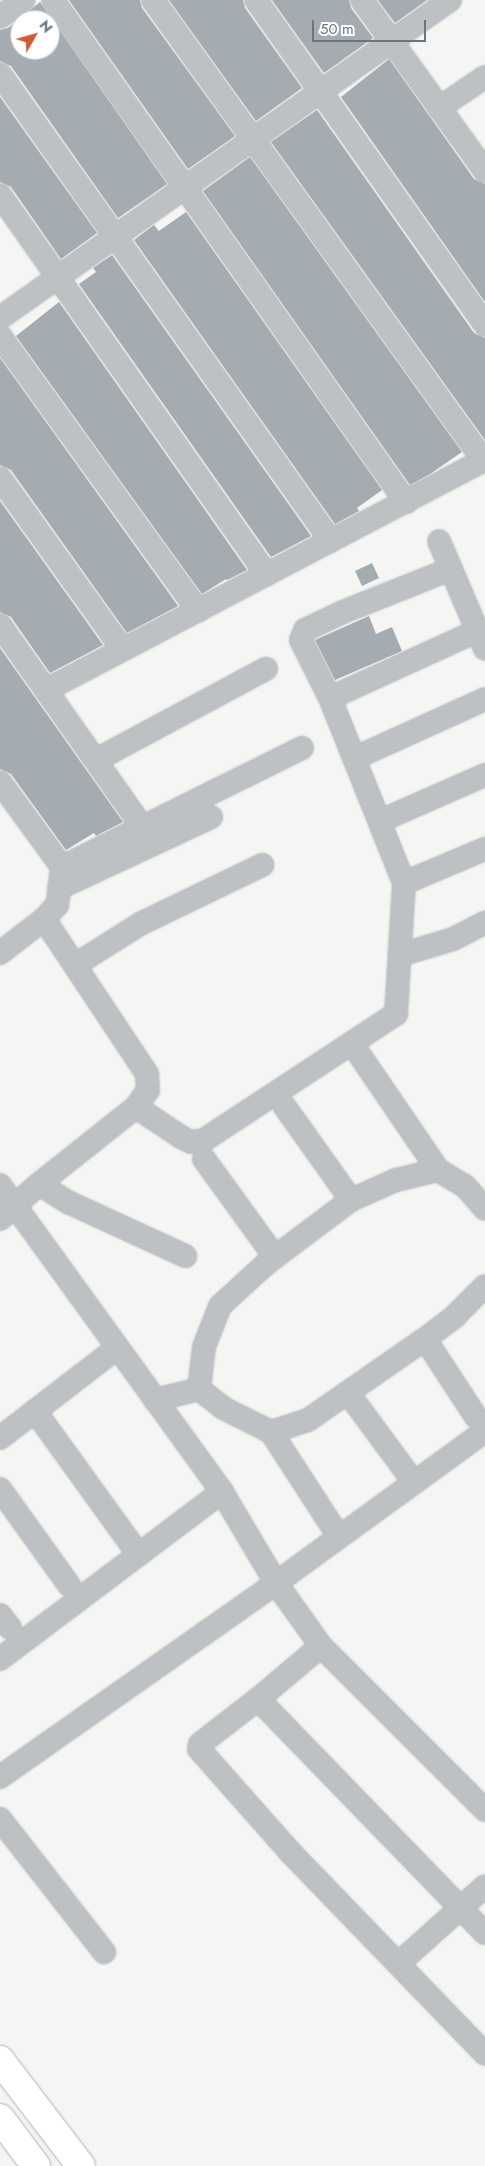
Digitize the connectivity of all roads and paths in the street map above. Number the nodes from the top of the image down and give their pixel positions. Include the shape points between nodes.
1 (53, 0) edge
2 (153, 0) edge
3 (256, 0) edge
4 (362, 0) edge
5 (450, 0) edge
6 (392, 41) junction
7 (0, 74) edge
8 (485, 77) edge
9 (320, 92) junction
10 (439, 108) junction
11 (253, 140) junction
12 (485, 171) edge
13 (185, 188) junction
14 (0, 195) edge
15 (115, 237) junction
16 (58, 277) junction
17 (0, 318) edge
18 (485, 325) edge
19 (0, 336) edge
20 (484, 461) edge
21 (0, 478) edge
22 (406, 502) junction
23 (331, 541) junction
24 (439, 541) dead end
25 (451, 569) junction
26 (267, 575) junction
27 (198, 611) junction
28 (0, 625) edge
29 (481, 640) edge
30 (123, 650) junction
31 (266, 669) dead end
32 (46, 690) junction
33 (330, 698) junction
34 (485, 699) edge
35 (302, 748) dead end
36 (355, 758) junction
37 (96, 760) junction
38 (485, 775) edge
39 (0, 782) edge
40 (211, 817) dead end
41 (380, 821) junction
42 (142, 826) junction
43 (485, 849) edge
44 (262, 864) dead end
45 (61, 878) junction
46 (404, 883) junction
47 (44, 919) junction
48 (485, 923) edge
49 (0, 953) edge
50 (400, 955) junction
51 (74, 965) junction
52 (359, 1054) dead end
53 (136, 1107) junction
54 (285, 1107) dead end
55 (204, 1159) dead end
56 (438, 1170) junction
57 (39, 1184) junction
58 (0, 1185) edge
59 (351, 1200) junction
60 (485, 1209) edge
61 (8, 1213) edge
62 (186, 1256) dead end
63 (275, 1257) junction
64 (485, 1286) edge
65 (426, 1339) junction
66 (117, 1348) junction
67 (199, 1388) junction
68 (348, 1393) junction
69 (155, 1400) junction
70 (35, 1411) junction
71 (481, 1424) edge
72 (271, 1432) junction
73 (0, 1438) edge
74 (405, 1470) dead end
75 (0, 1489) edge
76 (222, 1492) junction
77 (332, 1526) dead end
78 (131, 1544) dead end
79 (276, 1583) junction
80 (69, 1585) dead end
81 (3, 1641) edge
82 (322, 1646) junction
83 (258, 1699) junction
84 (0, 1777) edge
85 (485, 1810) edge
86 (0, 1819) edge
87 (485, 1886) edge
88 (461, 1908) junction
89 (485, 1933) edge
90 (104, 1952) dead end
91 (399, 1963) junction
92 (485, 2054) edge
93 (0, 2060) edge
94 (0, 2118) edge
95 (36, 2166) edge
96 (81, 2166) edge

1 - 13 street
2 - 11 street
3 - 9 street
4 - 6 street
5 - 6 street
6 - 9 street
6 - 10 street
7 - 15 street
8 - 10 street
9 - 11 street
9 - 18 street
10 - 12 street
11 - 13 street
11 - 20 street
13 - 15 street
13 - 22 street
14 - 16 street
15 - 16 street
15 - 23 street
16 - 17 street
16 - 26 street
19 - 27 street
20 - 22 street
21 - 30 street
22 - 23 street
23 - 26 street
24 - 25 street
25 - 29 street
25 - 33 street via 305,630 301,640
26 - 27 street
27 - 30 street
28 - 32 street
29 - 33 street
30 - 32 street
31 - 37 street
32 - 37 street
33 - 36 street
34 - 36 street
35 - 42 street
36 - 41 street
37 - 42 street
38 - 41 street
39 - 45 street
40 - 45 street
41 - 46 street
42 - 45 street
43 - 46 street
44 - 51 street via 140,924
45 - 47 street via 57,905
46 - 50 street
47 - 49 street
47 - 51 street
48 - 50 street via 453,939
50 - 53 street via 396,1014 204,1140 192,1142 181,1137
51 - 53 street via 147,1074 148,1090
52 - 56 street
53 - 57 street
54 - 59 street
55 - 63 street
56 - 59 street via 396,1180
56 - 60 street via 465,1186
57 - 61 street
57 - 62 street via 70,1204
58 - 61 street
59 - 63 street
61 - 66 street
63 - 67 street via 220,1306 204,1347
64 - 65 street
65 - 68 street
65 - 71 street
66 - 69 street
66 - 70 street
67 - 69 street
67 - 72 street via 223,1408
68 - 72 street via 308,1420
68 - 74 street
69 - 76 street
70 - 73 street
70 - 78 street
71 - 79 street
72 - 77 street
75 - 80 street
76 - 79 street
76 - 81 street
79 - 82 street
79 - 84 street
82 - 83 street
82 - 85 street
83 - 88 street
83 - 91 street via 200,1744 200,1751 291,1853
86 - 90 street
87 - 88 street
88 - 89 street
88 - 91 street
91 - 92 street
93 - 96 main road
94 - 95 main road

